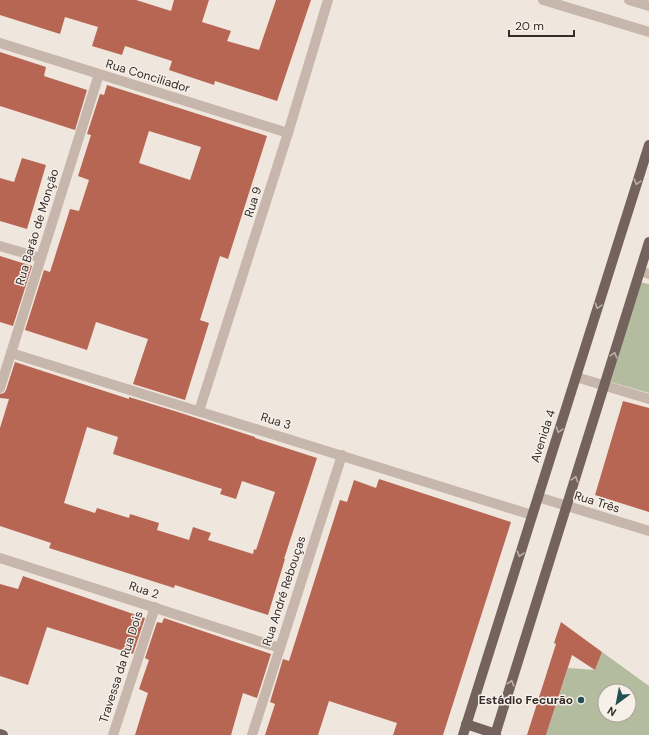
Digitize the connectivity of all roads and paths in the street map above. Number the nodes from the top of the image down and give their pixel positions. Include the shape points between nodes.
1 (328, 0) edge
2 (543, 0) edge
3 (629, 0) edge
4 (649, 6) edge
5 (649, 32) edge
6 (0, 43) edge
7 (99, 74) junction
8 (288, 134) junction
9 (649, 145) edge
10 (649, 242) edge
11 (0, 246) edge
12 (41, 258) junction
13 (645, 272) edge
14 (11, 353) junction
15 (576, 377) junction
16 (604, 386) junction
17 (0, 388) edge
18 (649, 400) edge
19 (200, 411) junction
20 (342, 455) junction
21 (538, 497) junction
22 (567, 506) junction
23 (532, 515) junction
24 (649, 531) edge
25 (0, 558) edge
26 (155, 608) junction
27 (280, 648) junction
28 (466, 724) junction
29 (495, 734) edge
30 (113, 735) edge
31 (252, 735) edge
32 (463, 735) edge

1 - 8 street, Rua 9
2 - 5 street
3 - 4 street
6 - 7 street, Rua Conciliador
7 - 8 street, Rua Conciliador
7 - 12 street, Rua Barão de Monção
8 - 19 street, Rua 9
9 -> 15 main road, Avenida 4
10 - 13 main road
11 - 12 street
12 - 14 street, Rua Barão de Monção
16 -> 13 main road
14 - 17 street, Rua Barão de Monção
14 - 19 street, Rua 3
15 - 16 street
15 -> 21 main road, Avenida 4
16 - 18 street
22 -> 16 main road
19 - 20 street, Rua 3
20 - 23 street, Rua 3
20 - 27 street, Rua André Rebouças
21 - 22 street, Rua Três
21 - 23 main road, Avenida 4
22 - 24 street, Rua Três
29 -> 22 main road
23 -> 28 main road, Avenida 4
25 - 26 street, Rua 2
26 - 27 street, Rua 2
26 - 30 street, Travessa da Rua Dois
27 - 31 street, Rua André Rebouças
28 - 29 main road
28 - 32 main road, Avenida 4

